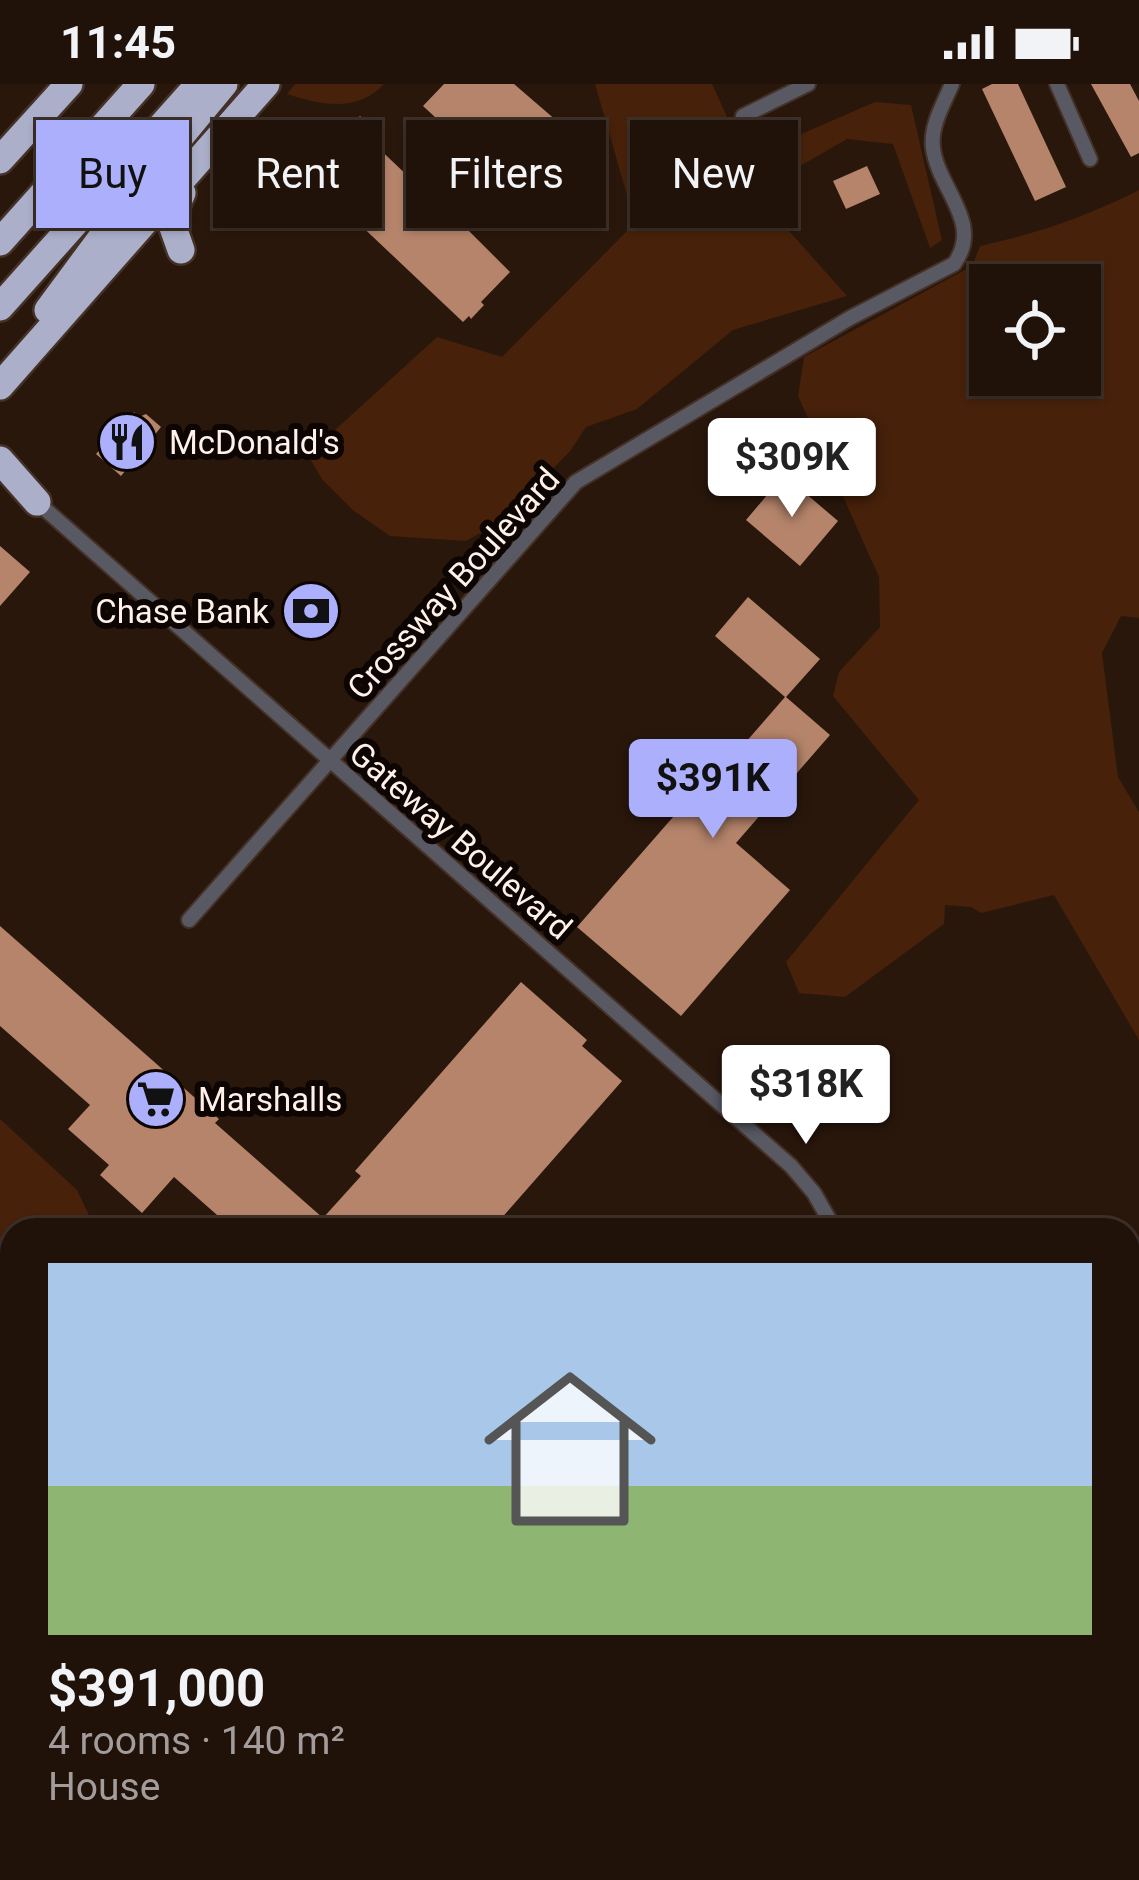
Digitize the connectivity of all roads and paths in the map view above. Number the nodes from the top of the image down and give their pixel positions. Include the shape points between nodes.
1 (69, 84) edge
2 (142, 84) edge
3 (199, 84) edge
4 (224, 84) edge
5 (266, 84) edge
6 (808, 84) edge
7 (952, 84) edge
8 (1057, 84) edge
9 (743, 116) dead end
10 (1090, 159) dead end
11 (0, 160) edge
12 (197, 165) junction
13 (0, 242) edge
14 (101, 274) junction
15 (0, 307) edge
16 (6, 374) edge
17 (0, 396) edge
18 (0, 460) edge
19 (0, 479) edge
20 (37, 502) junction
21 (331, 762) junction
22 (189, 920) dead end
23 (829, 1218) edge

1 - 11 highway
2 - 13 highway
3 - 15 highway
4 - 16 highway
5 - 12 highway
6 - 9 street
7 - 21 street, Crossway Boulevard via 932,146 964,225 954,263 584,476
8 - 10 street
12 - 14 highway
12 - 14 highway via 170,219 181,250 148,243
14 - 16 highway
16 - 17 highway
18 - 20 highway
19 - 20 main road
20 - 21 street, Gateway Boulevard
21 - 22 street, Crossway Boulevard
21 - 23 street, Gateway Boulevard via 791,1166

